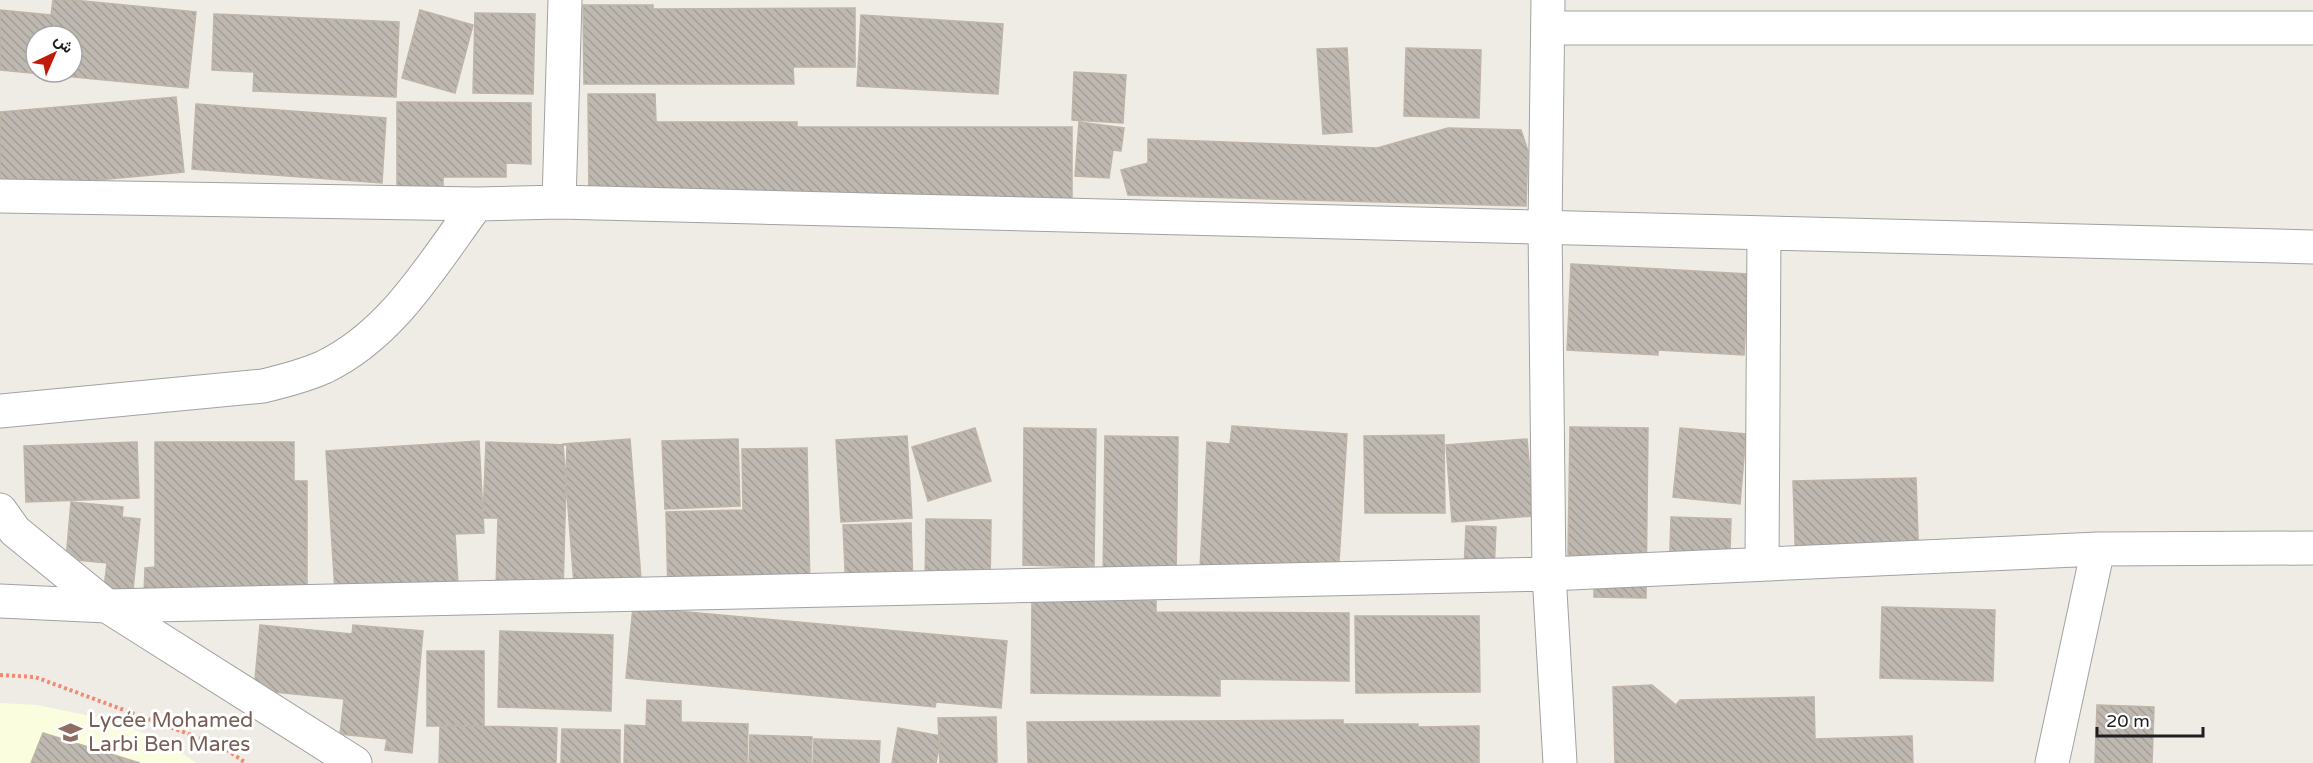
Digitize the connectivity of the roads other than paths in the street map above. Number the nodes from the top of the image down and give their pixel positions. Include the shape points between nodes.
1 (565, 0) edge
2 (1549, 14) edge
3 (2313, 27) edge
4 (0, 196) edge
5 (559, 202) junction
6 (477, 204) junction
7 (1545, 227) junction
8 (1764, 233) junction
9 (2313, 247) edge
10 (0, 411) edge
11 (0, 510) edge
12 (2313, 548) edge
13 (2098, 549) junction
14 (1762, 564) junction
15 (1549, 574) junction
16 (0, 601) edge
17 (107, 606) junction
18 (355, 763) edge
19 (1560, 763) edge
20 (2052, 763) edge

1 - 5 street
2 - 3 street
2 - 7 street
4 - 6 street
5 - 6 street
5 - 7 street
6 - 10 street via 402,305 379,329 326,366 263,386
7 - 8 street
7 - 15 street
8 - 9 street
8 - 14 street
11 - 17 street via 15,531
12 - 13 street
13 - 14 street
13 - 20 street
14 - 15 street
15 - 17 street
15 - 19 street
16 - 17 street
17 - 18 street

